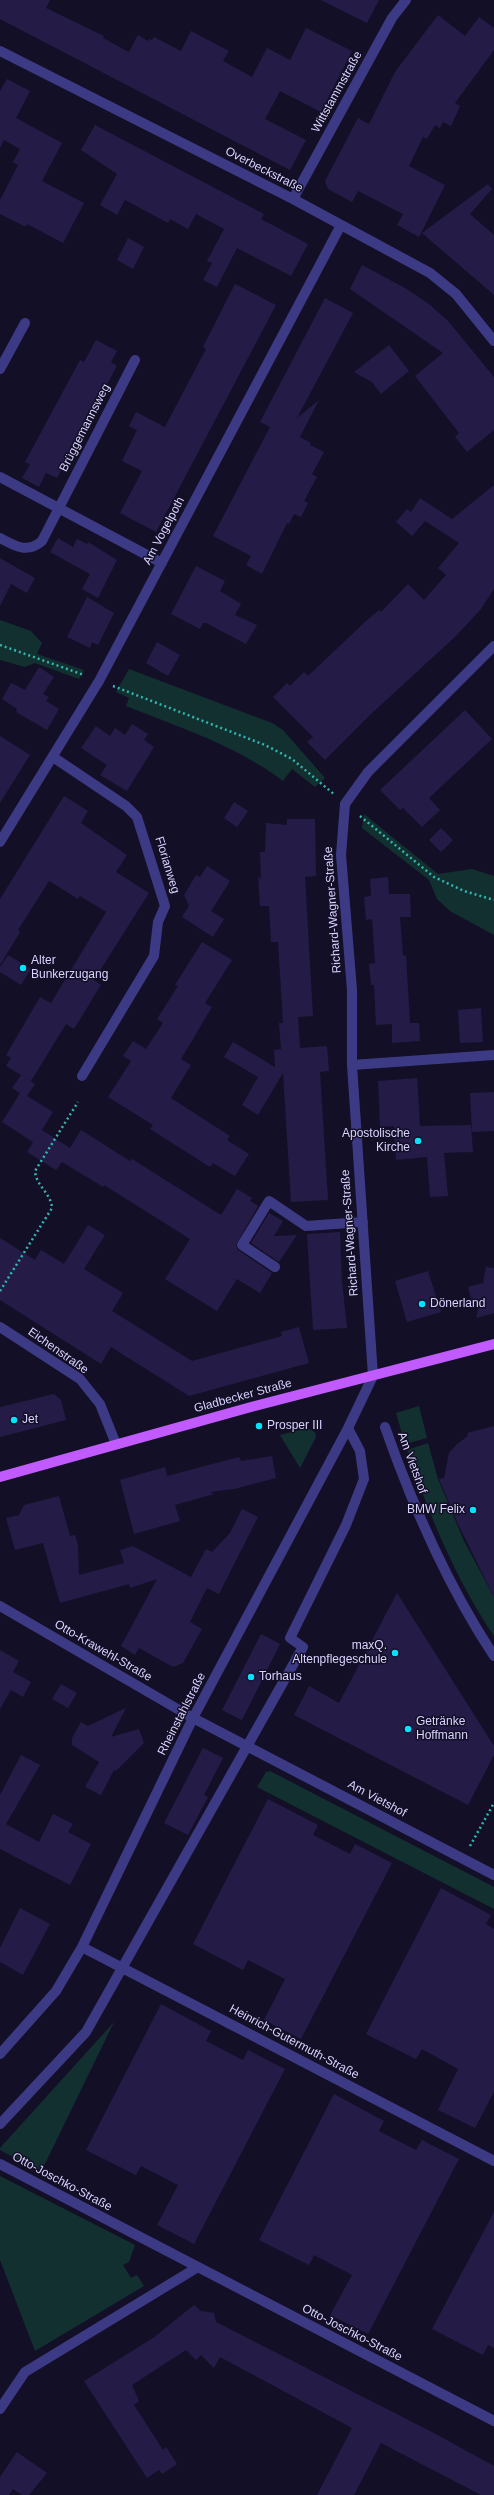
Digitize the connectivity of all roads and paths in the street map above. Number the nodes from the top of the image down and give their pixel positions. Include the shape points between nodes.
1 (406, 0) edge
2 (0, 51) edge
3 (293, 199) junction
4 (341, 225) junction
5 (25, 323) dead end
6 (494, 341) edge
7 (134, 360) dead end
8 (0, 369) edge
9 (0, 476) edge
10 (60, 508) junction
11 (0, 538) edge
12 (162, 563) junction
13 (0, 644) edge
14 (494, 646) edge
15 (99, 681) junction
16 (53, 757) junction
17 (345, 804) junction
18 (0, 842) edge
19 (494, 900) edge
20 (494, 1055) edge
21 (352, 1065) junction
22 (82, 1076) dead end
23 (78, 1102) dead end
24 (363, 1222) junction
25 (275, 1267) dead end
26 (0, 1291) edge
27 (0, 1327) edge
28 (494, 1344) edge
29 (373, 1376) junction
30 (385, 1427) dead end
31 (348, 1428) junction
32 (116, 1444) junction
33 (0, 1477) edge
34 (0, 1606) edge
35 (494, 1656) edge
36 (193, 1718) junction
37 (248, 1745) junction
38 (494, 1803) edge
39 (462, 1858) junction
40 (494, 1875) edge
41 (82, 1947) junction
42 (122, 1967) junction
43 (0, 2054) edge
44 (0, 2124) edge
45 (494, 2161) edge
46 (0, 2164) edge
47 (198, 2267) junction
48 (0, 2409) edge
49 (494, 2422) edge

1 - 3 street, Wittstammstraße via 392,18
2 - 3 street, Overbeckstraße
3 - 4 street, Overbeckstraße
4 - 6 street, Overbeckstraße via 430,273 456,294
4 - 12 street, Am Vogelpoth
5 - 8 street
7 - 10 street, Brüggemannsweg
9 - 10 street
10 - 11 street, Brüggemannsweg via 42,541 36,546 18,547
10 - 12 street
12 - 15 street, Am Vogelpoth
13 - 15 path
14 - 17 street via 368,772
15 - 16 street, Am Vogelpoth
15 - 17 path via 264,745 292,759
16 - 18 street, Am Vogelpoth
16 - 22 street, Florianweg via 126,806 137,817 165,906 158,922 154,956
17 - 19 path via 434,877 464,892
17 - 21 street, Richard-Wagner-Straße via 341,855 352,990
20 - 21 street
21 - 24 street, Richard-Wagner-Straße
23 - 26 path via 35,1171 38,1184 49,1195 52,1208
24 - 25 street via 306,1226 269,1201 242,1245
24 - 29 street, Richard-Wagner-Straße
27 - 32 street, Eichenstraße via 80,1379 100,1404
28 - 29 main road, Gladbecker Straße
29 - 31 street, Rheinstahlstraße
29 - 32 main road, Gladbecker Straße
30 - 35 street, Am Vietshof via 406,1488 434,1550
31 - 36 street, Rheinstahlstraße
31 - 37 street via 360,1451 364,1479 351,1514 290,1638 304,1647
32 - 33 main road, Gladbecker Straße
34 - 36 street, Otto-Krawehl-Straße
36 - 37 street, Am Vietshof
36 - 41 street, Rheinstahlstraße
37 - 39 street, Am Vietshof
37 - 42 street
38 - 39 path
39 - 40 street, Am Vietshof
41 - 42 street, Heinrich-Gutermuth-Straße
41 - 43 street, Rheinstahlstraße via 56,1991
42 - 44 street via 86,2032
42 - 45 street, Heinrich-Gutermuth-Straße
46 - 47 street, Otto-Joschko-Straße
47 - 48 street via 25,2372
47 - 49 street, Otto-Joschko-Straße

